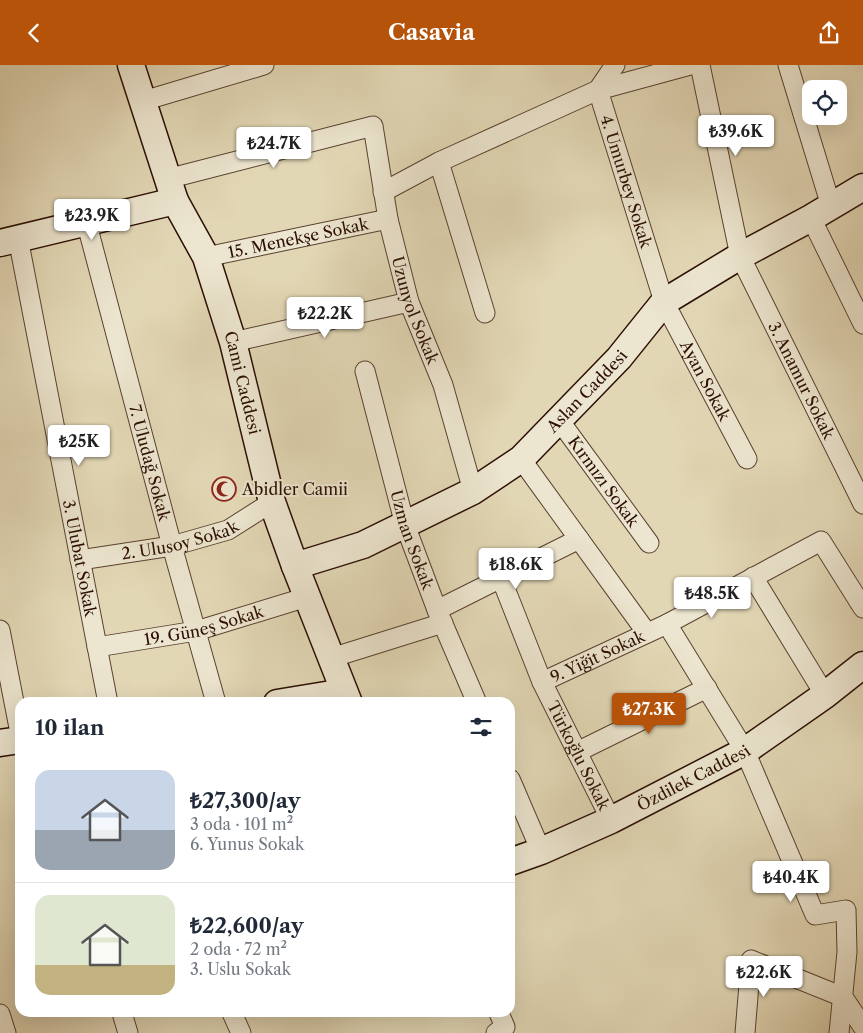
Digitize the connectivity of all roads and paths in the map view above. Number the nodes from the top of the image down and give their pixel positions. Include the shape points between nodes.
1 (131, 65) edge
2 (264, 65) edge
3 (615, 65) edge
4 (690, 65) edge
5 (700, 65) edge
6 (788, 65) edge
7 (598, 90) junction
8 (143, 101) junction
9 (440, 162) junction
10 (863, 187) edge
11 (171, 190) junction
12 (383, 192) junction
13 (821, 212) junction
14 (388, 219) junction
15 (86, 221) junction
16 (9, 240) edge
17 (740, 256) junction
18 (206, 257) junction
19 (855, 289) edge
20 (410, 302) junction
21 (664, 302) junction
22 (484, 313) dead end
23 (863, 324) edge
24 (233, 342) junction
25 (365, 371) dead end
26 (559, 420) junction
27 (520, 459) junction
28 (747, 459) dead end
29 (473, 491) junction
30 (272, 501) junction
31 (863, 504) edge
32 (405, 525) junction
33 (579, 539) junction
34 (649, 543) dead end
35 (172, 546) junction
36 (80, 560) junction
37 (295, 566) junction
38 (753, 577) junction
39 (501, 578) junction
40 (307, 597) junction
41 (863, 608) edge
42 (440, 617) junction
43 (667, 624) junction
44 (0, 630) edge
45 (196, 631) junction
46 (648, 633) junction
47 (97, 647) junction
48 (331, 658) junction
49 (863, 665) edge
50 (542, 682) junction
51 (707, 688) junction
52 (825, 695) junction
53 (107, 697) edge
54 (214, 697) edge
55 (347, 697) edge
56 (474, 697) edge
57 (15, 707) edge
58 (15, 741) edge
59 (0, 743) edge
60 (745, 751) junction
61 (577, 752) junction
62 (515, 791) edge
63 (611, 820) junction
64 (541, 851) junction
65 (515, 860) edge
66 (842, 997) junction
67 (0, 1014) edge
68 (123, 1017) edge
69 (234, 1017) edge
70 (863, 1027) edge
71 (6, 1033) edge
72 (128, 1033) edge
73 (241, 1033) edge
74 (745, 1033) edge
75 (839, 1033) edge

1 - 8 main road, Cami Caddesi
2 - 8 street
3 - 7 street
4 - 7 street
5 - 17 street, 3. Anamur Sokak
6 - 13 street
7 - 9 street
7 - 21 street, 4. Umurbey Sokak
8 - 11 main road, Cami Caddesi
9 - 12 street
9 - 22 street
10 - 13 main road, Aslan Caddesi
11 - 12 street, Uzunyol Sokak via 373,126
11 - 15 main road
11 - 18 main road, Cami Caddesi
12 - 14 street, Uzunyol Sokak
13 - 17 main road, Aslan Caddesi
13 - 19 street
14 - 18 street, 15. Menekşe Sokak
14 - 20 street, Uzunyol Sokak
15 - 16 main road
15 - 35 street, 7. Uludağ Sokak
16 - 36 street, 3. Ulubat Sokak
17 - 21 main road, Aslan Caddesi
17 - 31 street, 3. Anamur Sokak
18 - 24 main road, Cami Caddesi
19 - 23 street
20 - 24 street
20 - 29 street, Uzunyol Sokak via 443,385
21 - 26 main road, Aslan Caddesi via 619,358
21 - 28 street, Ayan Sokak
24 - 30 main road, Cami Caddesi
25 - 32 street, Uzman Sokak
26 - 27 main road, Aslan Caddesi
26 - 34 street, Kırmızı Sokak
27 - 29 main road, Aslan Caddesi
27 - 33 street
29 - 32 main road, Aslan Caddesi
30 - 35 street, 2. Ulusoy Sokak via 228,530
30 - 37 main road, Cami Caddesi
32 - 37 main road, Aslan Caddesi via 363,545
32 - 42 street, Uzman Sokak
33 - 39 street
33 - 46 street
35 - 36 street, 2. Ulusoy Sokak
35 - 45 street, 7. Uludağ Sokak
36 - 47 street, 3. Ulubat Sokak
37 - 40 main road, Cami Caddesi
38 - 41 street, 9. Yiğit Sokak via 821,541
38 - 43 street, 9. Yiğit Sokak
38 - 52 street
39 - 42 street
39 - 50 street, Türkoğlu Sokak
40 - 45 street, 19. Güneş Sokak
40 - 48 main road, Cami Caddesi
42 - 48 street
42 - 56 street, Uzman Sokak
43 - 46 street, 9. Yiğit Sokak
43 - 51 street
44 - 57 street
45 - 47 street, 19. Güneş Sokak
45 - 54 street, 7. Uludağ Sokak
46 - 50 street, 9. Yiğit Sokak
47 - 53 street, 3. Ulubat Sokak
48 - 55 main road, Cami Caddesi
49 - 52 main road, Özdilek Caddesi
50 - 61 street, Türkoğlu Sokak
51 - 60 street
51 - 61 street
52 - 60 main road, Özdilek Caddesi
58 - 59 main road
60 - 63 main road, Özdilek Caddesi
60 - 66 street via 815,915 846,910 847,953
61 - 63 street, Türkoğlu Sokak
62 - 64 street
63 - 64 main road, Özdilek Caddesi
64 - 65 main road, Özdilek Caddesi
66 - 70 street
66 - 74 street via 750,960
66 - 75 street
67 - 71 street
68 - 72 street
69 - 73 street

